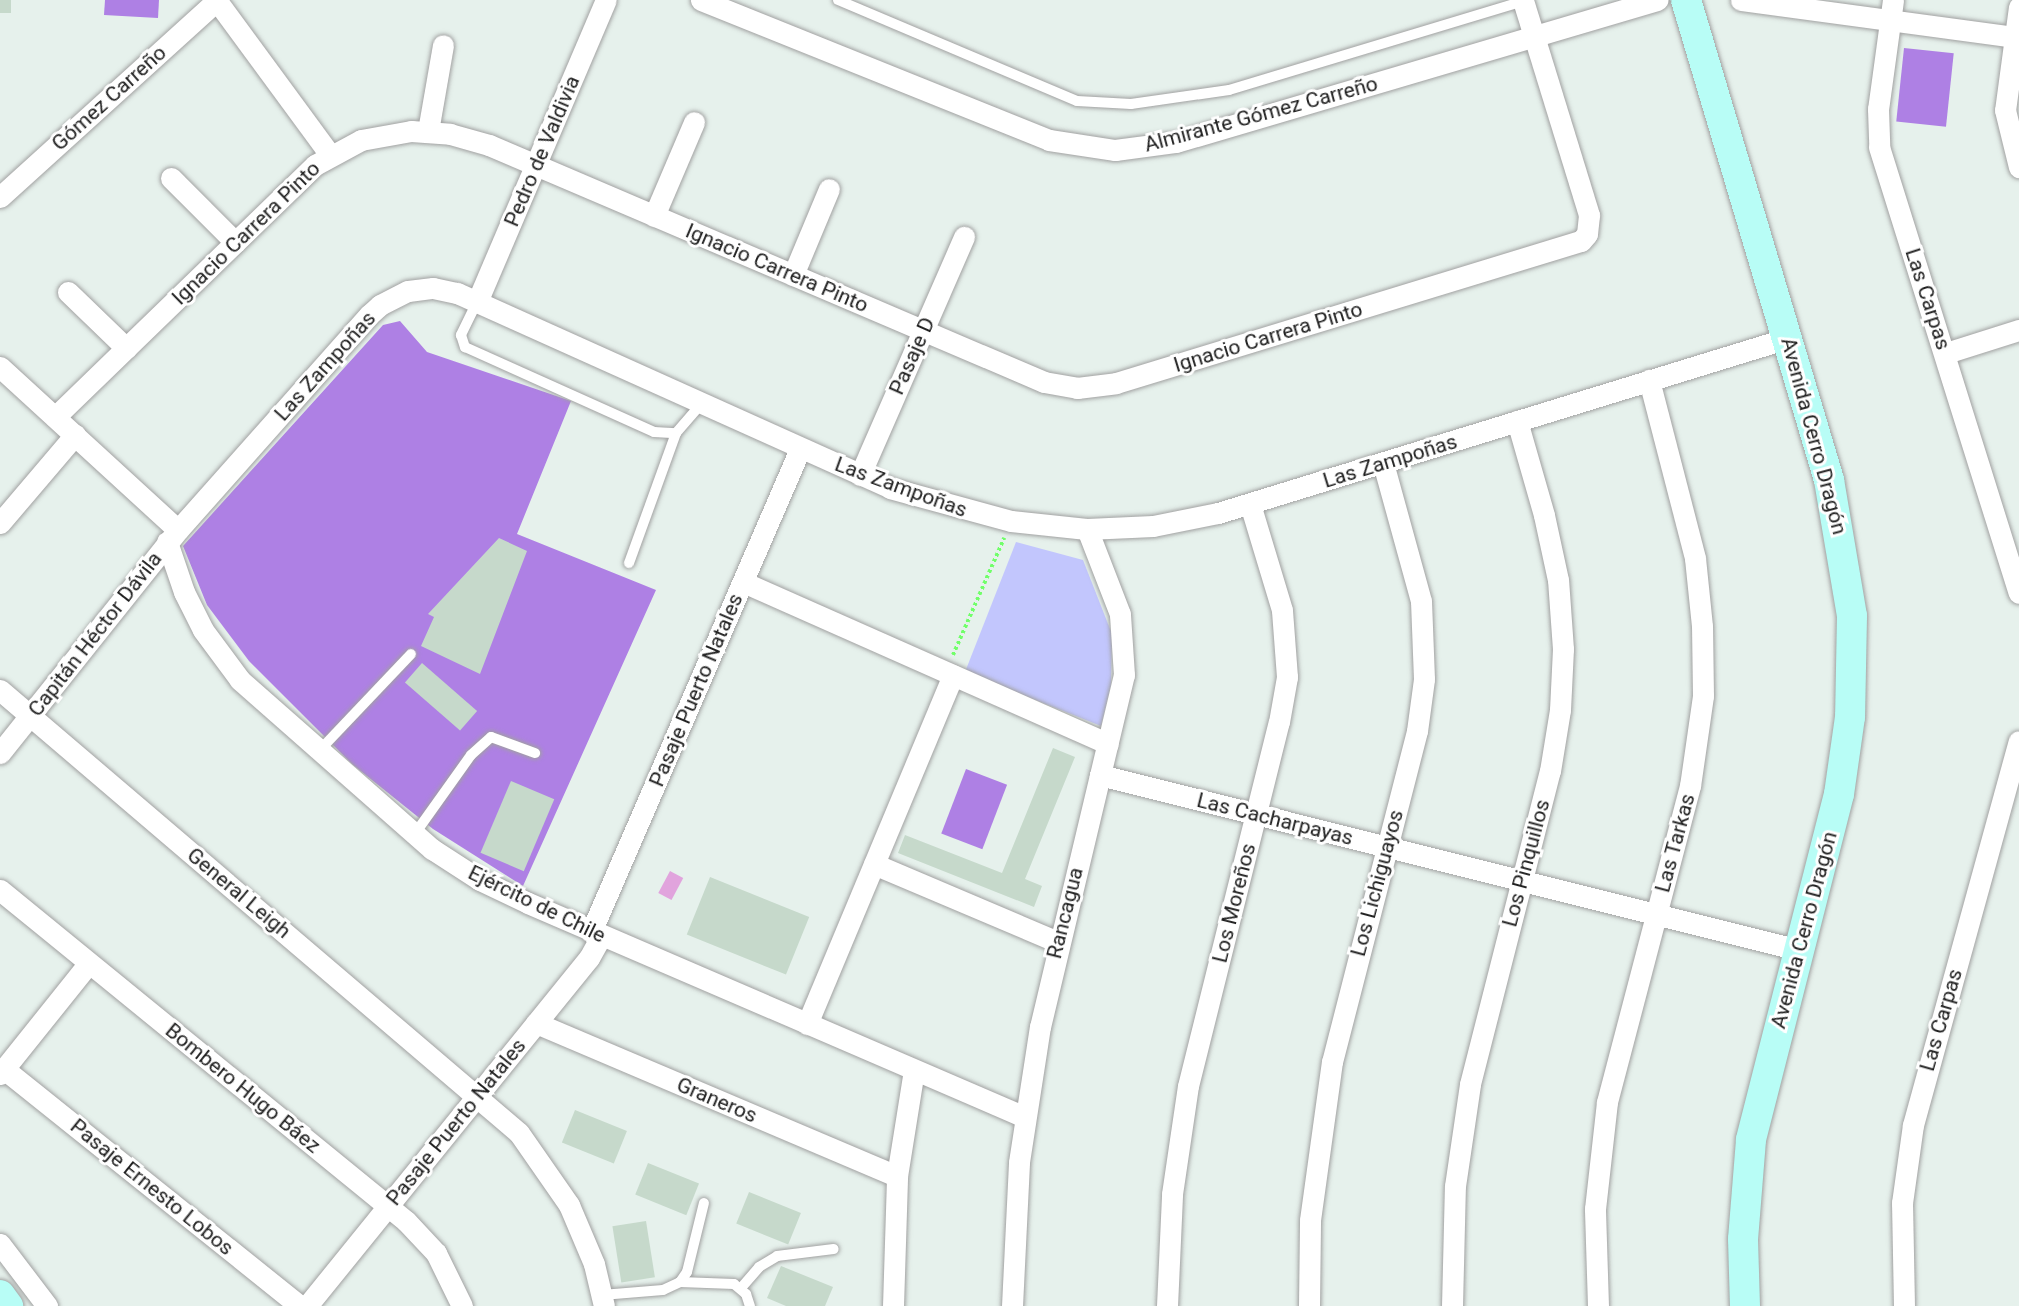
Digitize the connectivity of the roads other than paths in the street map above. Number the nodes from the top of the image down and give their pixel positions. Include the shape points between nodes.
1 (217, 0) edge
2 (606, 0) edge
3 (700, 0) edge
4 (838, 0) edge
5 (1657, 0) edge
6 (1686, 0) edge
7 (1741, 0) edge
8 (1523, 1) edge
9 (2019, 7) edge
10 (1892, 10) edge
11 (1534, 36) junction
12 (2015, 37) junction
13 (443, 45) dead end
14 (694, 122) dead end
15 (428, 131) junction
16 (330, 155) junction
17 (536, 165) junction
18 (2019, 167) edge
19 (171, 178) dead end
20 (829, 189) dead end
21 (0, 197) edge
22 (654, 216) junction
23 (964, 237) dead end
24 (235, 242) junction
25 (793, 275) junction
26 (68, 292) dead end
27 (477, 302) junction
28 (2019, 330) edge
29 (924, 331) junction
30 (1788, 338) junction
31 (126, 348) junction
32 (1946, 353) junction
33 (0, 367) edge
34 (1649, 380) junction
35 (701, 404) junction
36 (55, 417) junction
37 (1517, 421) junction
38 (676, 433) junction
39 (75, 435) junction
40 (800, 449) junction
41 (1383, 463) junction
42 (860, 475) junction
43 (1250, 504) junction
44 (0, 522) edge
45 (1087, 529) junction
46 (173, 536) junction
47 (629, 563) dead end
48 (743, 582) junction
49 (2019, 593) edge
50 (411, 654) dead end
51 (949, 674) junction
52 (0, 690) edge
53 (30, 716) junction
54 (2019, 741) edge
55 (1108, 744) junction
56 (318, 752) junction
57 (0, 753) edge
58 (535, 753) dead end
59 (1100, 775) junction
60 (1256, 814) junction
61 (414, 835) junction
62 (1387, 847) junction
63 (874, 864) junction
64 (1521, 880) junction
65 (0, 890) edge
66 (1656, 914) junction
67 (596, 934) junction
68 (1058, 942) junction
69 (1799, 950) junction
70 (89, 963) junction
71 (536, 1023) junction
72 (807, 1024) junction
73 (914, 1070) junction
74 (2, 1071) edge
75 (478, 1095) junction
76 (1025, 1117) junction
77 (897, 1176) junction
78 (704, 1203) dead end
79 (388, 1206) junction
80 (0, 1244) edge
81 (834, 1249) dead end
82 (18, 1269) junction
83 (680, 1282) junction
84 (0, 1283) edge
85 (741, 1288) junction
86 (0, 1295) edge
87 (603, 1301) edge
88 (8, 1306) edge
89 (47, 1306) edge
90 (300, 1306) edge
91 (307, 1306) edge
92 (462, 1306) edge
93 (750, 1306) edge
94 (893, 1306) edge
95 (1012, 1306) edge
96 (1167, 1306) edge
97 (1309, 1306) edge
98 (1452, 1306) edge
99 (1598, 1306) edge
100 (1745, 1306) edge
101 (1904, 1306) edge

1 - 16 street
1 - 21 street, Gómez Carreño
2 - 17 street, Pedro de Valdivia
3 - 11 street, Almirante Gómez Carreño via 1049,140 1104,150 1176,142
4 - 8 lane via 1077,101 1131,104 1229,90
5 - 11 street, Almirante Gómez Carreño
6 - 30 street, Avenida Cerro Dragón
7 - 10 street
8 - 11 street
9 - 12 street
10 - 12 street
10 - 32 street, Las Carpas via 1877,135
11 - 29 street, Ignacio Carrera Pinto via 1589,215 1587,234 1572,246 1096,387 1044,382
12 - 18 street via 2005,123
13 - 15 street
14 - 22 street
15 - 16 street, Ignacio Carrera Pinto via 378,136
15 - 17 street, Ignacio Carrera Pinto via 468,138
16 - 24 street, Ignacio Carrera Pinto
17 - 22 street, Ignacio Carrera Pinto
17 - 27 street, Pedro de Valdivia
19 - 24 street
20 - 25 street
22 - 25 street, Ignacio Carrera Pinto
23 - 29 street, Pasaje D
24 - 31 street, Ignacio Carrera Pinto
25 - 29 street, Ignacio Carrera Pinto
26 - 31 street
27 - 35 street, Las Zampoñas
27 - 38 lane via 461,335 465,346 654,432
27 - 46 street, Las Zampoñas via 446,290 421,289 380,305
28 - 32 street
29 - 42 street, Pasaje D
30 - 34 street, Las Zampoñas
30 - 69 street, Avenida Cerro Dragón via 1837,513 1853,649 1850,717 1839,794
31 - 36 street, Ignacio Carrera Pinto
32 - 49 street, Las Carpas
33 - 36 street, Ejército de Chile
34 - 37 street, Las Zampoñas
34 - 66 street, Las Tarkas via 1689,525 1700,591 1704,661 1695,761
35 - 38 lane
35 - 40 street, Las Zampoñas
36 - 39 street, Ejército de Chile
37 - 41 street, Las Zampoñas
37 - 64 street, Los Pinquillos via 1552,548 1563,649 1556,740
38 - 47 lane
39 - 44 street
39 - 46 street, Ejército de Chile
40 - 42 street, Las Zampoñas
40 - 48 street, Pasaje Puerto Natales
41 - 43 street, Las Zampoñas
41 - 62 street, Los Lichiguayos via 1415,574 1425,654 1418,722
42 - 45 street, Las Zampoñas via 929,501 1011,521
43 - 45 street, Las Zampoñas via 1164,524
43 - 60 street, Los Moreños via 1277,590 1287,654 1284,700
45 - 55 street, Rancagua via 1116,598 1125,637 1124,675
46 - 53 street, Capitán Héctor Dávila
46 - 56 street, Ejército de Chile via 184,592 220,656 262,703
48 - 51 street
48 - 67 street, Pasaje Puerto Natales
50 - 56 lane
51 - 55 street
51 - 63 street
52 - 53 street, General Leigh
53 - 57 street, Capitán Héctor Dávila
53 - 75 street, General Leigh
54 - 101 street, Las Carpas via 1913,1125 1902,1203
55 - 59 street, Rancagua
56 - 61 street, Ejército de Chile
58 - 61 lane via 491,737 471,755
59 - 60 street, Las Cacharpayas
59 - 68 street, Rancagua
60 - 62 street, Las Cacharpayas
60 - 96 street, Los Moreños via 1188,1086 1172,1194
61 - 67 street, Ejército de Chile via 480,880
62 - 64 street, Las Cacharpayas
62 - 97 street, Los Lichiguayos via 1341,1022 1323,1112 1311,1220
63 - 68 street
63 - 72 street
64 - 66 street, Las Cacharpayas
64 - 98 street, Los Pinquillos via 1480,1038 1461,1131 1451,1242
65 - 70 street, Bombero Hugo Báez
66 - 69 street, Las Cacharpayas
66 - 99 street, Las Tarkas via 1603,1129 1595,1209
67 - 71 street, Pasaje Puerto Natales via 590,958
67 - 72 street, Ejército de Chile
68 - 76 street, Rancagua
69 - 100 street, Avenida Cerro Dragón via 1751,1140 1744,1204
70 - 74 street
70 - 79 street, Bombero Hugo Báez
71 - 75 street, Pasaje Puerto Natales
71 - 77 street, Graneros
72 - 73 street, Ejército de Chile
73 - 76 street, Ejército de Chile
73 - 77 street
74 - 90 street, Pasaje Ernesto Lobos
75 - 79 street, Pasaje Puerto Natales
75 - 87 street, General Leigh via 519,1133 553,1178 583,1234
76 - 95 street, Rancagua via 1015,1207
77 - 94 street
78 - 83 lane via 687,1272
79 - 91 street, Pasaje Puerto Natales
79 - 92 street, Bombero Hugo Báez via 436,1253
80 - 82 street
81 - 85 lane via 777,1256 759,1267
82 - 84 street
82 - 89 street
83 - 85 lane via 727,1282
83 - 87 lane via 663,1290
85 - 93 lane
86 - 88 street

